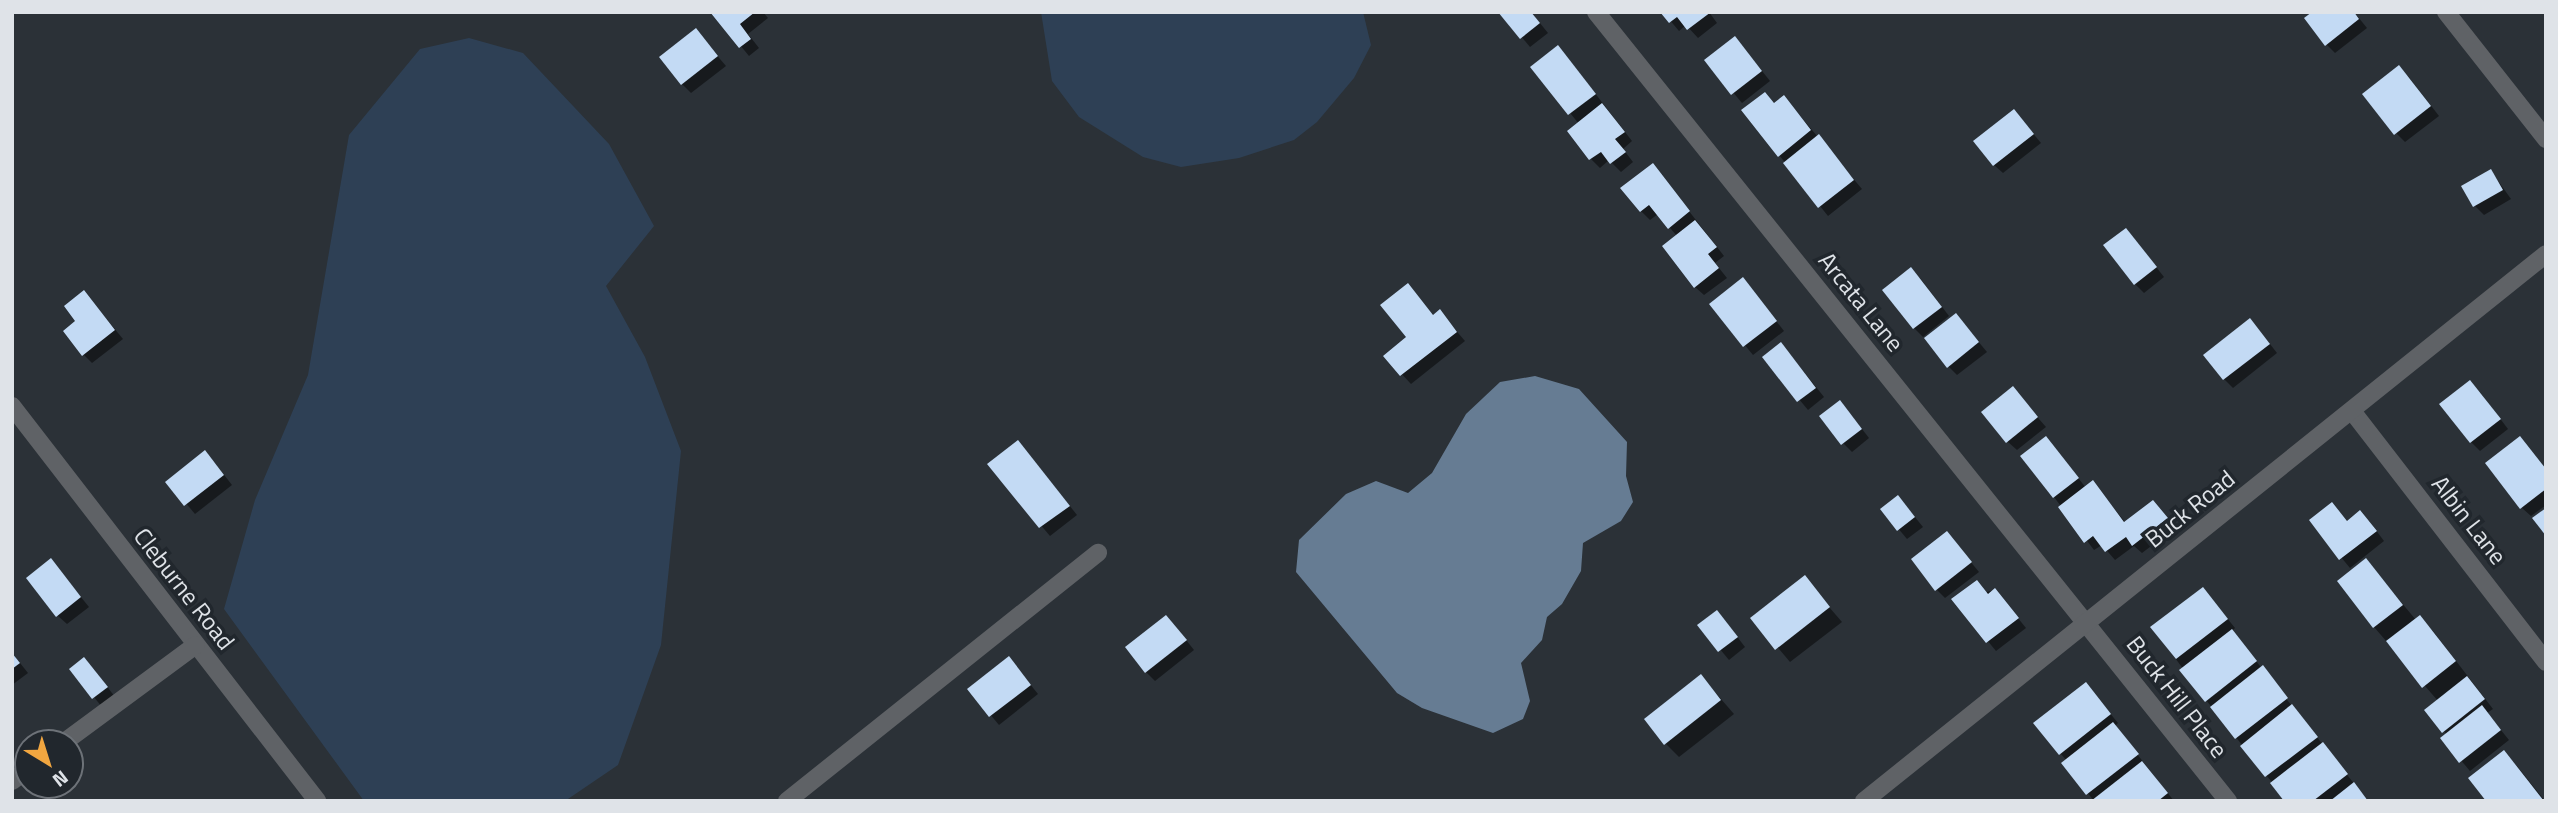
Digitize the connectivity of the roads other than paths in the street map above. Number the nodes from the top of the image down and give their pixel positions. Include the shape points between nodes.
1 (1596, 12) edge
2 (2446, 12) edge
3 (2546, 139) edge
4 (2546, 254) edge
5 (12, 406) edge
6 (2352, 411) junction
7 (1098, 553) dead end
8 (2087, 623) junction
9 (196, 645) junction
10 (2546, 662) edge
11 (82, 729) edge
12 (317, 801) edge
13 (787, 801) edge
14 (1864, 801) edge
15 (2228, 801) edge

1 - 8 street, Arcata Lane
2 - 3 street
4 - 6 street, Buck Road
5 - 9 street, Cleburne Road
6 - 8 street, Buck Road
6 - 10 street, Albin Lane
7 - 13 street
8 - 14 street, Buck Road
8 - 15 street, Buck Hill Place
9 - 11 street
9 - 12 street, Cleburne Road

